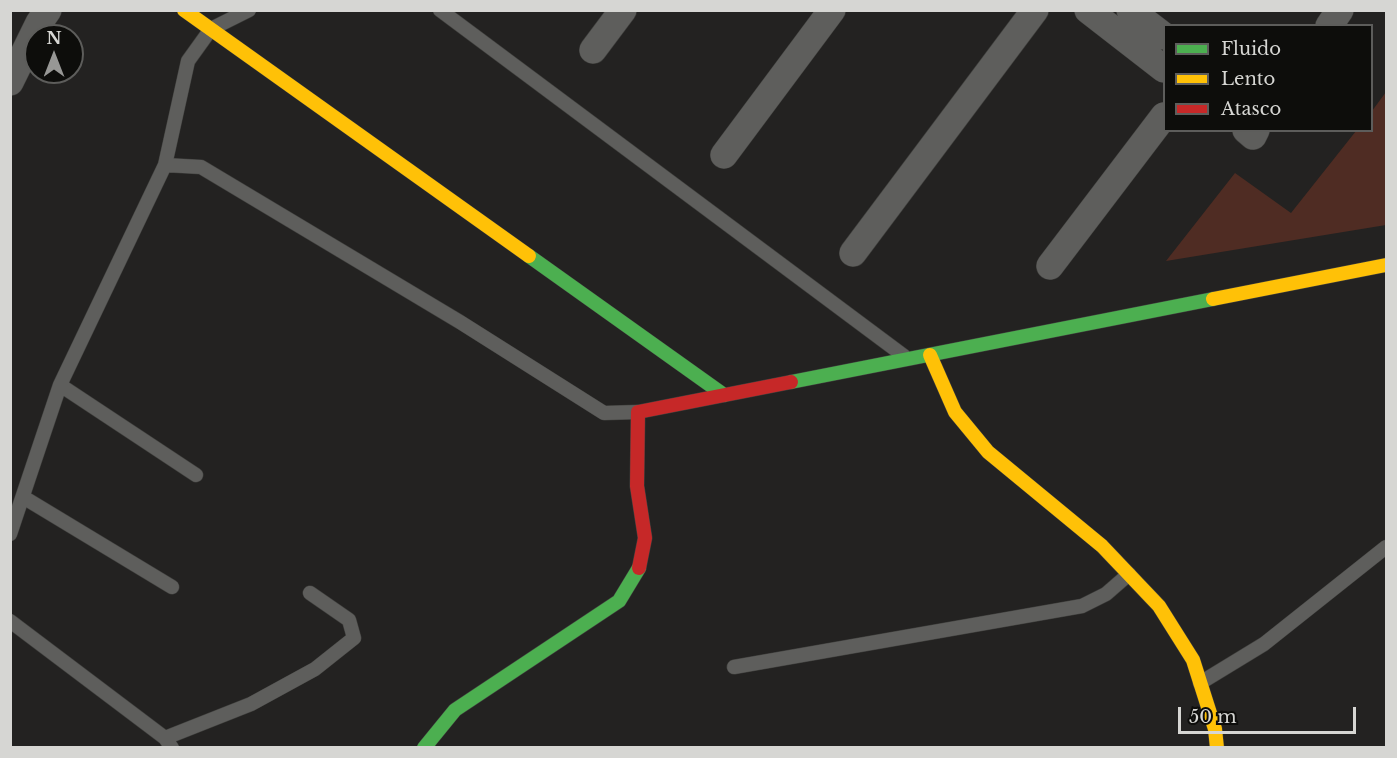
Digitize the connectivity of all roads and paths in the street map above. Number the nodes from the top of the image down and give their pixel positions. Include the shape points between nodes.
1 (48, 10) edge
2 (184, 10) edge
3 (249, 10) edge
4 (440, 10) edge
5 (624, 10) edge
6 (832, 10) edge
7 (1035, 10) edge
8 (1088, 10) edge
9 (1340, 10) edge
10 (1130, 17) edge
11 (1330, 24) edge
12 (211, 29) junction
13 (1163, 35) edge
14 (593, 50) dead end
15 (1163, 67) edge
16 (10, 82) edge
17 (1163, 117) edge
18 (724, 155) dead end
19 (165, 165) junction
20 (853, 253) dead end
21 (1386, 265) edge
22 (1050, 266) dead end
23 (930, 354) junction
24 (909, 359) junction
25 (60, 385) junction
26 (724, 395) junction
27 (638, 412) junction
28 (196, 475) dead end
29 (23, 496) junction
30 (10, 534) edge
31 (1386, 547) edge
32 (1129, 574) junction
33 (172, 588) dead end
34 (310, 593) dead end
35 (10, 621) edge
36 (734, 667) dead end
37 (1200, 683) junction
38 (169, 743) edge
39 (424, 747) edge
40 (1217, 747) edge

1 - 16 street
2 - 12 street
3 - 12 lane
4 - 24 lane
5 - 14 street
6 - 18 street
7 - 20 street
8 - 10 street
9 - 11 street
10 - 13 street
10 - 15 street
12 - 19 lane via 188,60
12 - 26 street
17 - 22 street
19 - 25 lane
19 - 27 lane via 201,167 604,413
21 - 23 street
23 - 24 street
23 - 32 street via 955,412 988,453 1102,546
24 - 26 street
25 - 28 lane
25 - 29 lane
26 - 27 street
27 - 39 street via 637,486 645,538 639,570 620,601 455,710
29 - 30 lane
29 - 33 lane
31 - 37 lane via 1264,644
32 - 36 lane via 1106,594 1082,606
32 - 37 street via 1159,606 1193,660
34 - 38 lane via 349,620 354,638 315,669
35 - 38 lane
37 - 40 street

